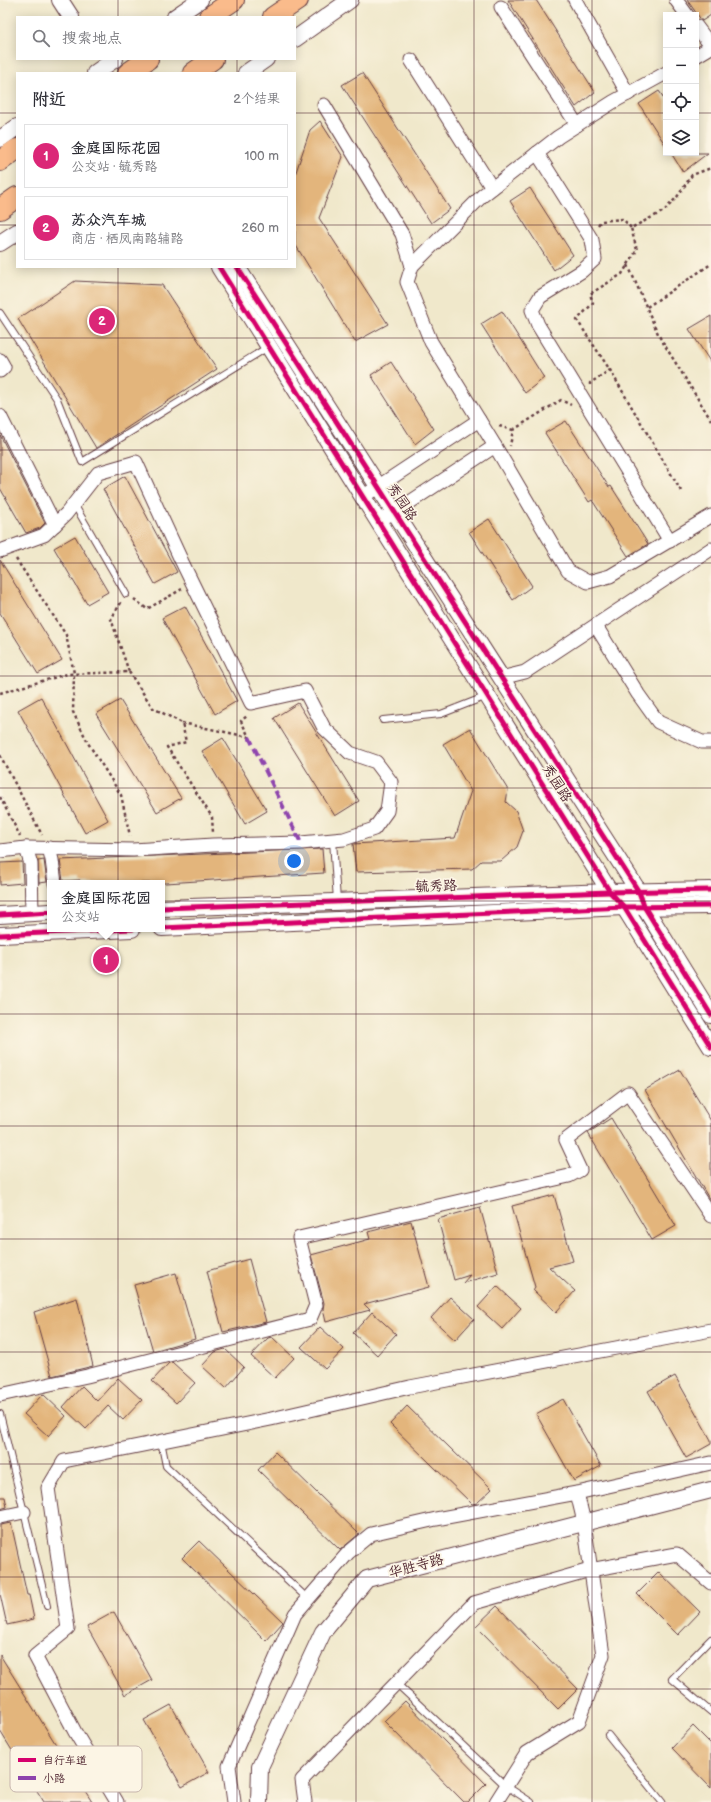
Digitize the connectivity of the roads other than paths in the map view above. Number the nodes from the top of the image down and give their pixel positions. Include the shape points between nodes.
1 (60, 0) edge
2 (200, 0) edge
3 (234, 0) edge
4 (298, 0) edge
5 (350, 0) edge
6 (575, 0) edge
7 (676, 0) edge
8 (501, 7) dead end
9 (686, 12) edge
10 (70, 16) edge
11 (176, 16) edge
12 (210, 16) edge
13 (274, 16) edge
14 (699, 30) edge
15 (296, 37) edge
16 (711, 47) edge
17 (699, 54) edge
18 (113, 60) edge
19 (147, 60) edge
20 (212, 60) edge
21 (265, 60) edge
22 (411, 60) dead end
23 (97, 67) edge
24 (129, 72) edge
25 (194, 72) edge
26 (247, 72) edge
27 (663, 75) edge
28 (628, 94) junction
29 (324, 106) dead end
30 (577, 125) junction
31 (16, 128) edge
32 (0, 139) edge
33 (16, 150) edge
34 (537, 153) junction
35 (0, 161) edge
36 (492, 188) junction
37 (16, 198) edge
38 (0, 209) edge
39 (16, 233) edge
40 (0, 243) edge
41 (412, 266) junction
42 (220, 268) edge
43 (238, 268) edge
44 (0, 312) edge
45 (270, 346) junction
46 (0, 360) edge
47 (0, 371) edge
48 (0, 416) edge
49 (479, 420) junction
50 (495, 446) junction
51 (379, 487) junction
52 (364, 496) junction
53 (74, 504) junction
54 (395, 512) junction
55 (711, 516) edge
56 (379, 520) junction
57 (55, 525) junction
58 (670, 541) junction
59 (4, 549) edge
60 (711, 549) edge
61 (126, 594) road end
62 (596, 626) junction
63 (501, 678) junction
64 (488, 696) junction
65 (383, 720) dead end
66 (711, 742) edge
67 (333, 840) junction
68 (26, 848) junction
69 (49, 848) junction
70 (0, 850) edge
71 (55, 880) edge
72 (711, 890) edge
73 (610, 892) junction
74 (639, 892) junction
75 (337, 902) junction
76 (711, 906) edge
77 (624, 907) junction
78 (165, 908) edge
79 (645, 908) junction
80 (47, 912) edge
81 (32, 914) junction
82 (0, 915) edge
83 (165, 928) edge
84 (66, 932) edge
85 (0, 935) edge
86 (711, 1014) edge
87 (711, 1047) edge
88 (711, 1216) edge
89 (711, 1330) edge
90 (0, 1395) edge
91 (0, 1414) edge
92 (161, 1441) junction
93 (711, 1463) edge
94 (711, 1490) edge
95 (577, 1493) junction
96 (24, 1512) junction
97 (0, 1517) edge
98 (584, 1522) junction
99 (590, 1570) junction
100 (711, 1584) edge
101 (308, 1599) junction
102 (47, 1606) dead end
103 (711, 1639) edge
104 (396, 1683) junction
105 (711, 1712) edge
106 (608, 1735) dead end
107 (83, 1746) edge
108 (506, 1786) junction
109 (110, 1792) edge
110 (116, 1802) edge
111 (234, 1802) edge
112 (259, 1802) edge
113 (305, 1802) edge
114 (496, 1802) edge
115 (531, 1802) edge
116 (662, 1802) edge

1 - 10 street
2 - 11 street
3 - 12 main road
4 - 13 main road
5 - 15 street
6 - 28 street
7 - 9 street
8 - 30 street
14 - 16 street
16 - 17 street
18 - 23 street
19 - 24 main road
20 - 25 main road
21 - 26 street
22 - 36 street
27 - 28 street
28 - 30 street
29 - 41 street via 402,234
30 - 34 street
31 - 32 street
33 - 35 main road
34 - 36 street
34 - 58 street via 590,235 595,259 582,271 540,297 532,310 538,325
36 - 41 street
37 - 38 main road
39 - 40 street
41 - 49 street via 407,282 431,342
42 - 45 street, 秀园路
43 - 51 street, 秀园路
44 - 45 lane via 57,399 82,462
45 - 52 street, 秀园路
46 - 47 street via 4,367
48 - 57 street
49 - 50 street
49 - 51 street
50 - 54 street
50 - 58 street via 568,572 588,582 610,576
51 - 52 street
51 - 54 street, 秀园路
52 - 56 street, 秀园路
53 - 57 street
53 - 61 lane
53 - 67 street via 98,473 136,462 251,703 305,691 324,728 350,753 376,762 391,782 387,811 374,829
54 - 56 street
54 - 63 street, 秀园路
55 - 58 street
56 - 64 street, 秀园路
57 - 59 street via 44,535
60 - 62 street
62 - 63 street via 525,672
62 - 66 street via 658,722 702,742
63 - 74 street, 秀园路
64 - 65 lane via 441,714
64 - 73 street, 秀园路
67 - 69 street via 301,844 213,845 133,850
67 - 75 lane
68 - 69 street
68 - 70 street
68 - 81 street via 31,864
69 - 71 street
72 - 74 street, 毓秀路
73 - 74 street, 毓秀路
73 - 75 street, 毓秀路
73 - 77 street, 秀园路
74 - 79 street, 秀园路
75 - 78 street, 毓秀路
76 - 79 street, 毓秀路
77 - 79 street, 毓秀路
77 - 83 street, 毓秀路
77 - 87 street, 秀园路
79 - 86 street, 秀园路
80 - 81 street
81 - 82 street
84 - 85 street
88 - 90 street via 628,1093 566,1140 580,1170 569,1176 299,1238 316,1305 310,1319 87,1376
89 - 92 street via 410,1387
91 - 96 lane
92 - 101 lane via 166,1466
92 - 107 street via 64,1461 48,1488 68,1629 35,1656
93 - 95 street
94 - 98 street, 华胜寺路
95 - 98 street
95 - 101 street via 436,1519 371,1534 348,1553
96 - 97 street
96 - 102 lane
98 - 99 street
98 - 112 street, 华胜寺路 via 367,1579 323,1632 260,1767
99 - 100 street via 677,1554
99 - 104 street via 474,1603
99 - 108 street via 603,1655 580,1721 527,1753
101 - 111 street via 295,1614 229,1766
103 - 105 lane via 672,1679
104 - 108 lane
104 - 113 street via 302,1780
106 - 116 lane
108 - 114 street
108 - 115 lane
109 - 110 street

